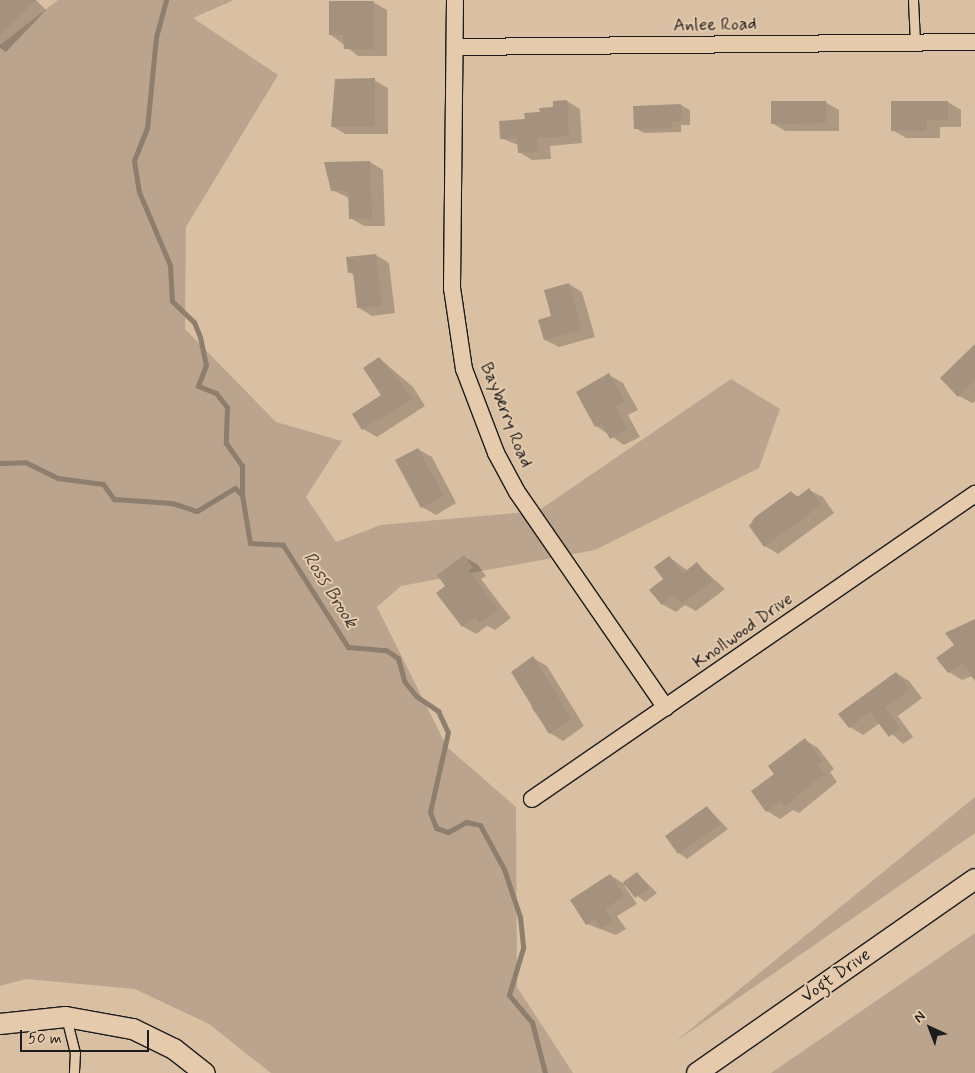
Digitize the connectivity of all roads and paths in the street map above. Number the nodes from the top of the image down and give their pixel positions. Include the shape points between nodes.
1 (454, 0) edge
2 (913, 0) edge
3 (915, 42) junction
4 (975, 42) edge
5 (455, 47) junction
6 (975, 494) edge
7 (666, 708) junction
8 (532, 799) dead end
9 (975, 879) edge
10 (66, 1017) junction
11 (0, 1024) edge
12 (74, 1073) edge
13 (205, 1073) edge
14 (697, 1073) edge

1 - 5 street, Bayberry Road
2 - 3 lane
3 - 4 street, Anlee Road
3 - 5 street, Anlee Road
5 - 7 street, Bayberry Road via 452,288 467,377 517,492
6 - 7 street, Knollwood Drive
7 - 8 street, Knollwood Drive
9 - 14 street, Vogt Drive
10 - 11 street
10 - 12 lane via 75,1052
10 - 13 street via 132,1029 174,1049

